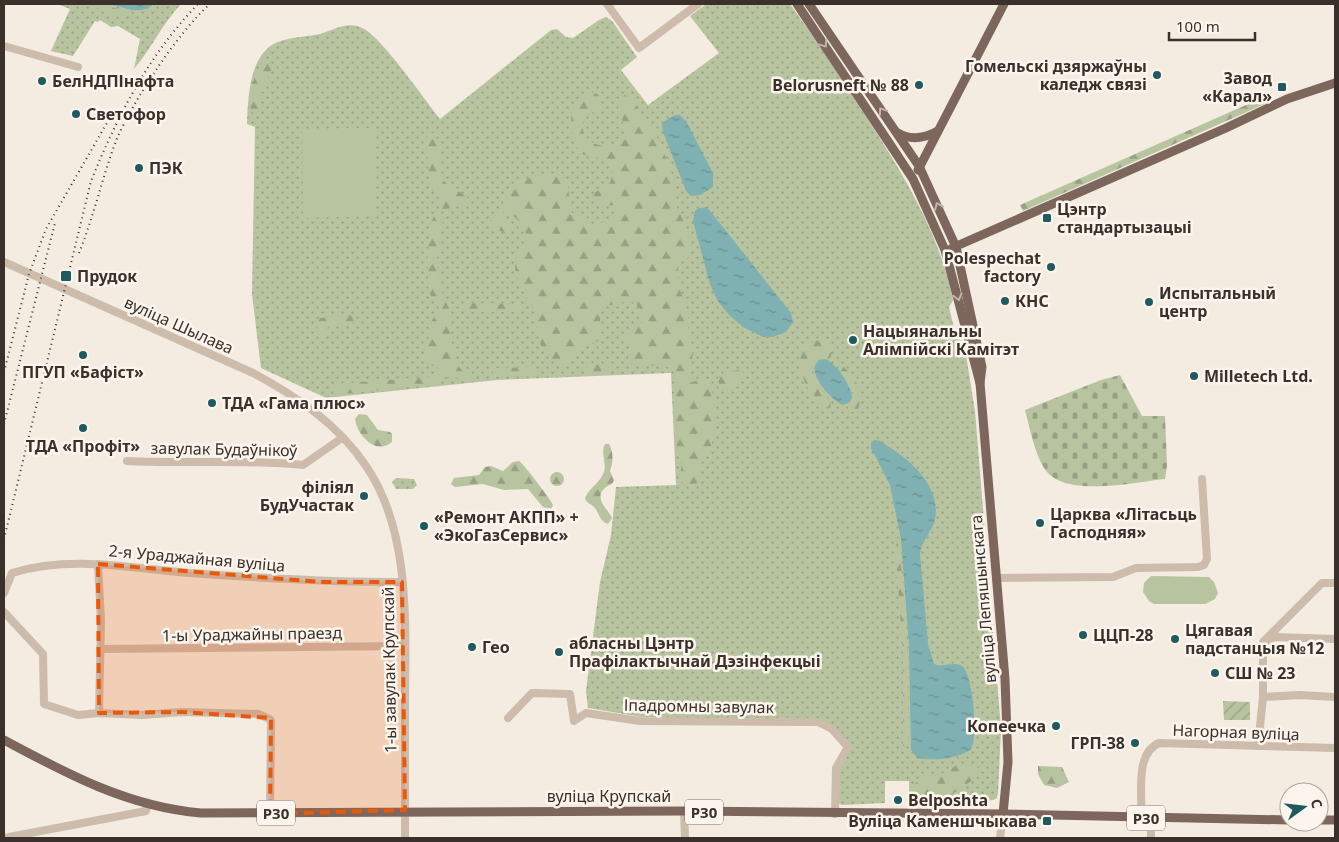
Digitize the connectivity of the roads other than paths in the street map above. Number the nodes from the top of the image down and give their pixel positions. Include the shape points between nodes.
1 (607, 4) edge
2 (698, 4) edge
3 (797, 4) edge
4 (809, 4) edge
5 (1004, 4) edge
6 (4, 46) edge
7 (78, 67) dead end
8 (1335, 83) edge
9 (896, 131) junction
10 (938, 131) junction
11 (920, 166) junction
12 (913, 179) junction
13 (956, 247) junction
14 (945, 250) junction
15 (4, 262) edge
16 (980, 383) junction
17 (312, 409) joint
18 (342, 438) junction
19 (127, 461) dead end
20 (1202, 479) dead end
21 (98, 564) junction
22 (997, 578) junction
23 (402, 582) junction
24 (1335, 583) edge
25 (4, 593) edge
26 (4, 612) edge
27 (1335, 639) edge
28 (1263, 642) junction
29 (405, 646) junction
30 (100, 649) junction
31 (1263, 697) junction
32 (1335, 697) edge
33 (99, 713) junction
34 (508, 718) dead end
35 (4, 740) edge
36 (1258, 746) junction
37 (1335, 748) edge
38 (148, 804) junction
39 (405, 810) junction
40 (684, 811) junction
41 (270, 814) junction
42 (835, 814) junction
43 (1003, 814) junction
44 (1141, 818) junction
45 (1151, 818) junction
46 (1279, 820) edge
47 (4, 838) edge
48 (405, 838) edge
49 (685, 838) edge
50 (1000, 838) edge
51 (1150, 838) edge

1 - 2 street via 639,48
3 -> 12 main road, вуліца Лепяшынскага
9 -> 4 main road, вуліца Лепяшынскага
5 - 10 main road
6 - 7 street
8 - 13 main road via 1287,99
9 - 10 main road via 916,138
9 - 11 main road, вуліца Лепяшынскага
10 - 11 main road
11 - 12 main road
13 -> 11 main road, вуліца Лепяшынскага
12 - 14 main road, вуліца Лепяшынскага
13 - 14 main road
13 - 16 main road, вуліца Лепяшынскага via 982,367
14 -> 16 main road, вуліца Лепяшынскага
15 - 17 street, вуліца Шылава via 253,373
16 - 22 main road, вуліца Лепяшынскага
17 - 18 street, 1-ы завулак Крупскай
18 - 19 street, завулак Будаўнікоў via 303,465 273,461
18 - 23 street, 1-ы завулак Крупскай via 365,464 382,495
20 - 22 street via 1207,559 1204,565 1136,568 1113,577
21 - 23 street, 2-я Ураджайная вуліца via 321,582
21 - 25 street, 2-я Ураджайная вуліца via 31,567 12,573
21 - 30 street
22 - 43 main road, вуліца Лепяшынскага via 1008,743
23 - 29 street, 1-ы завулак Крупскай
24 - 28 street via 1322,583
26 - 33 street via 43,654 44,704 78,715
27 - 28 street via 1275,637
28 - 31 street
29 - 30 street, 1-ы Ураджайны праезд
29 - 39 street, 1-ы завулак Крупскай
30 - 33 street
31 - 32 street
31 - 36 street
33 - 41 street via 259,714 271,720
34 - 42 street, Іпадромны завулак via 532,693 570,694 574,720 586,713 640,722 818,722 832,729 848,747 836,768
35 - 38 main road, вуліца Крупскай / Р30 via 98,788
36 - 37 street, Нагорная вуліца
36 - 44 street, Нагорная вуліца via 1158,743 1149,747 1144,756
38 - 41 main road, вуліца Крупскай / Р30 via 185,811
38 - 47 street via 146,811
39 - 40 main road, вуліца Крупскай / Р30
39 - 41 main road, вуліца Крупскай / Р30
39 - 48 street, 1-ы завулак Крупскай
40 - 42 main road, вуліца Крупскай / Р30
40 - 49 street
42 - 43 main road, вуліца Крупскай / Р30
43 - 44 main road, вуліца Крупскай / Р30
43 - 50 street
44 - 45 main road, вуліца Крупскай / Р30
45 - 46 main road, вуліца Крупскай / Р30
45 - 51 street

